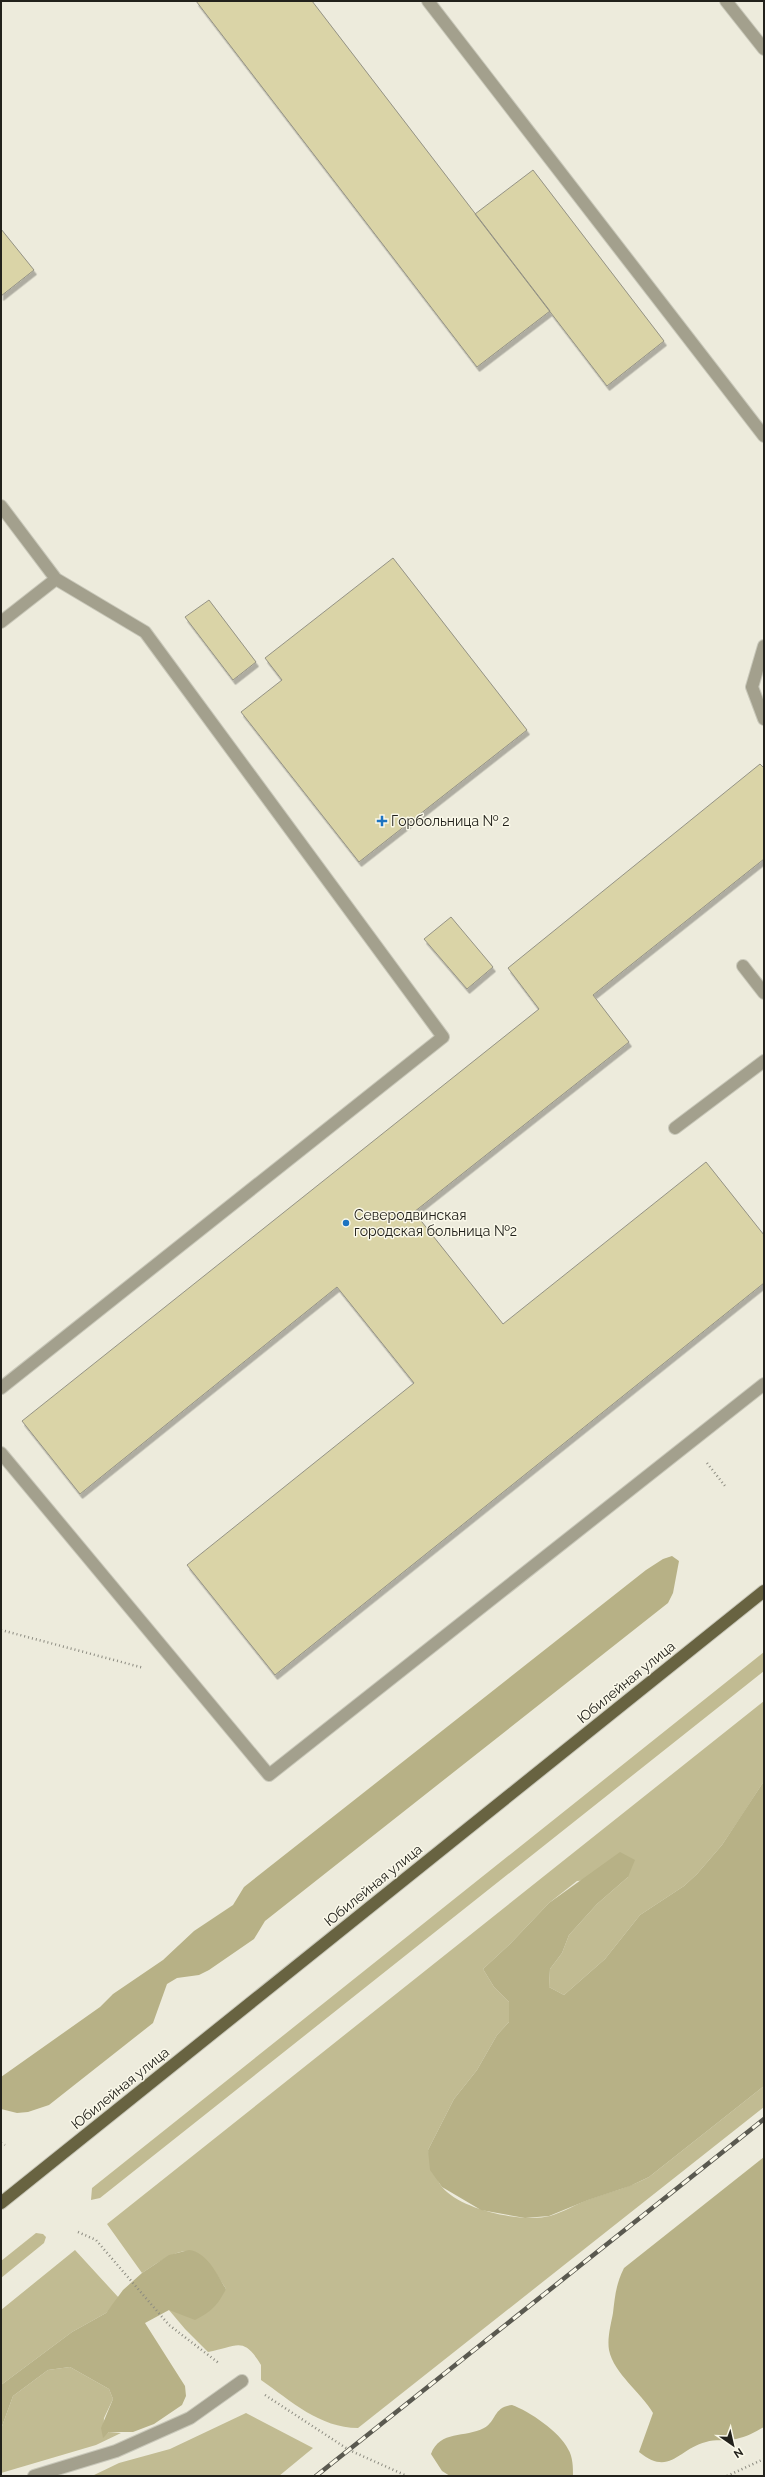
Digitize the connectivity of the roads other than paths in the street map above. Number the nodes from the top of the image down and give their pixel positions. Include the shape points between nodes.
1 (428, 1) edge
2 (726, 1) edge
3 (764, 49) edge
4 (764, 436) edge
5 (1, 506) edge
6 (56, 579) junction
7 (1, 622) edge
8 (764, 646) edge
9 (764, 719) edge
10 (743, 966) dead end
11 (764, 993) edge
12 (764, 1061) edge
13 (675, 1128) dead end
14 (764, 1384) edge
15 (1, 1388) edge
16 (1, 1453) edge
17 (764, 1590) edge
18 (1, 2203) edge
19 (242, 2381) dead end
20 (34, 2476) edge

1 - 4 lane
2 - 3 lane
5 - 6 lane
6 - 7 lane
6 - 15 lane via 145,632 443,1037
8 - 9 lane via 752,687
10 - 11 lane
12 - 13 lane
14 - 16 lane via 269,1775
17 - 18 main road, Юбилейная улица
19 - 20 lane via 190,2418 116,2451

